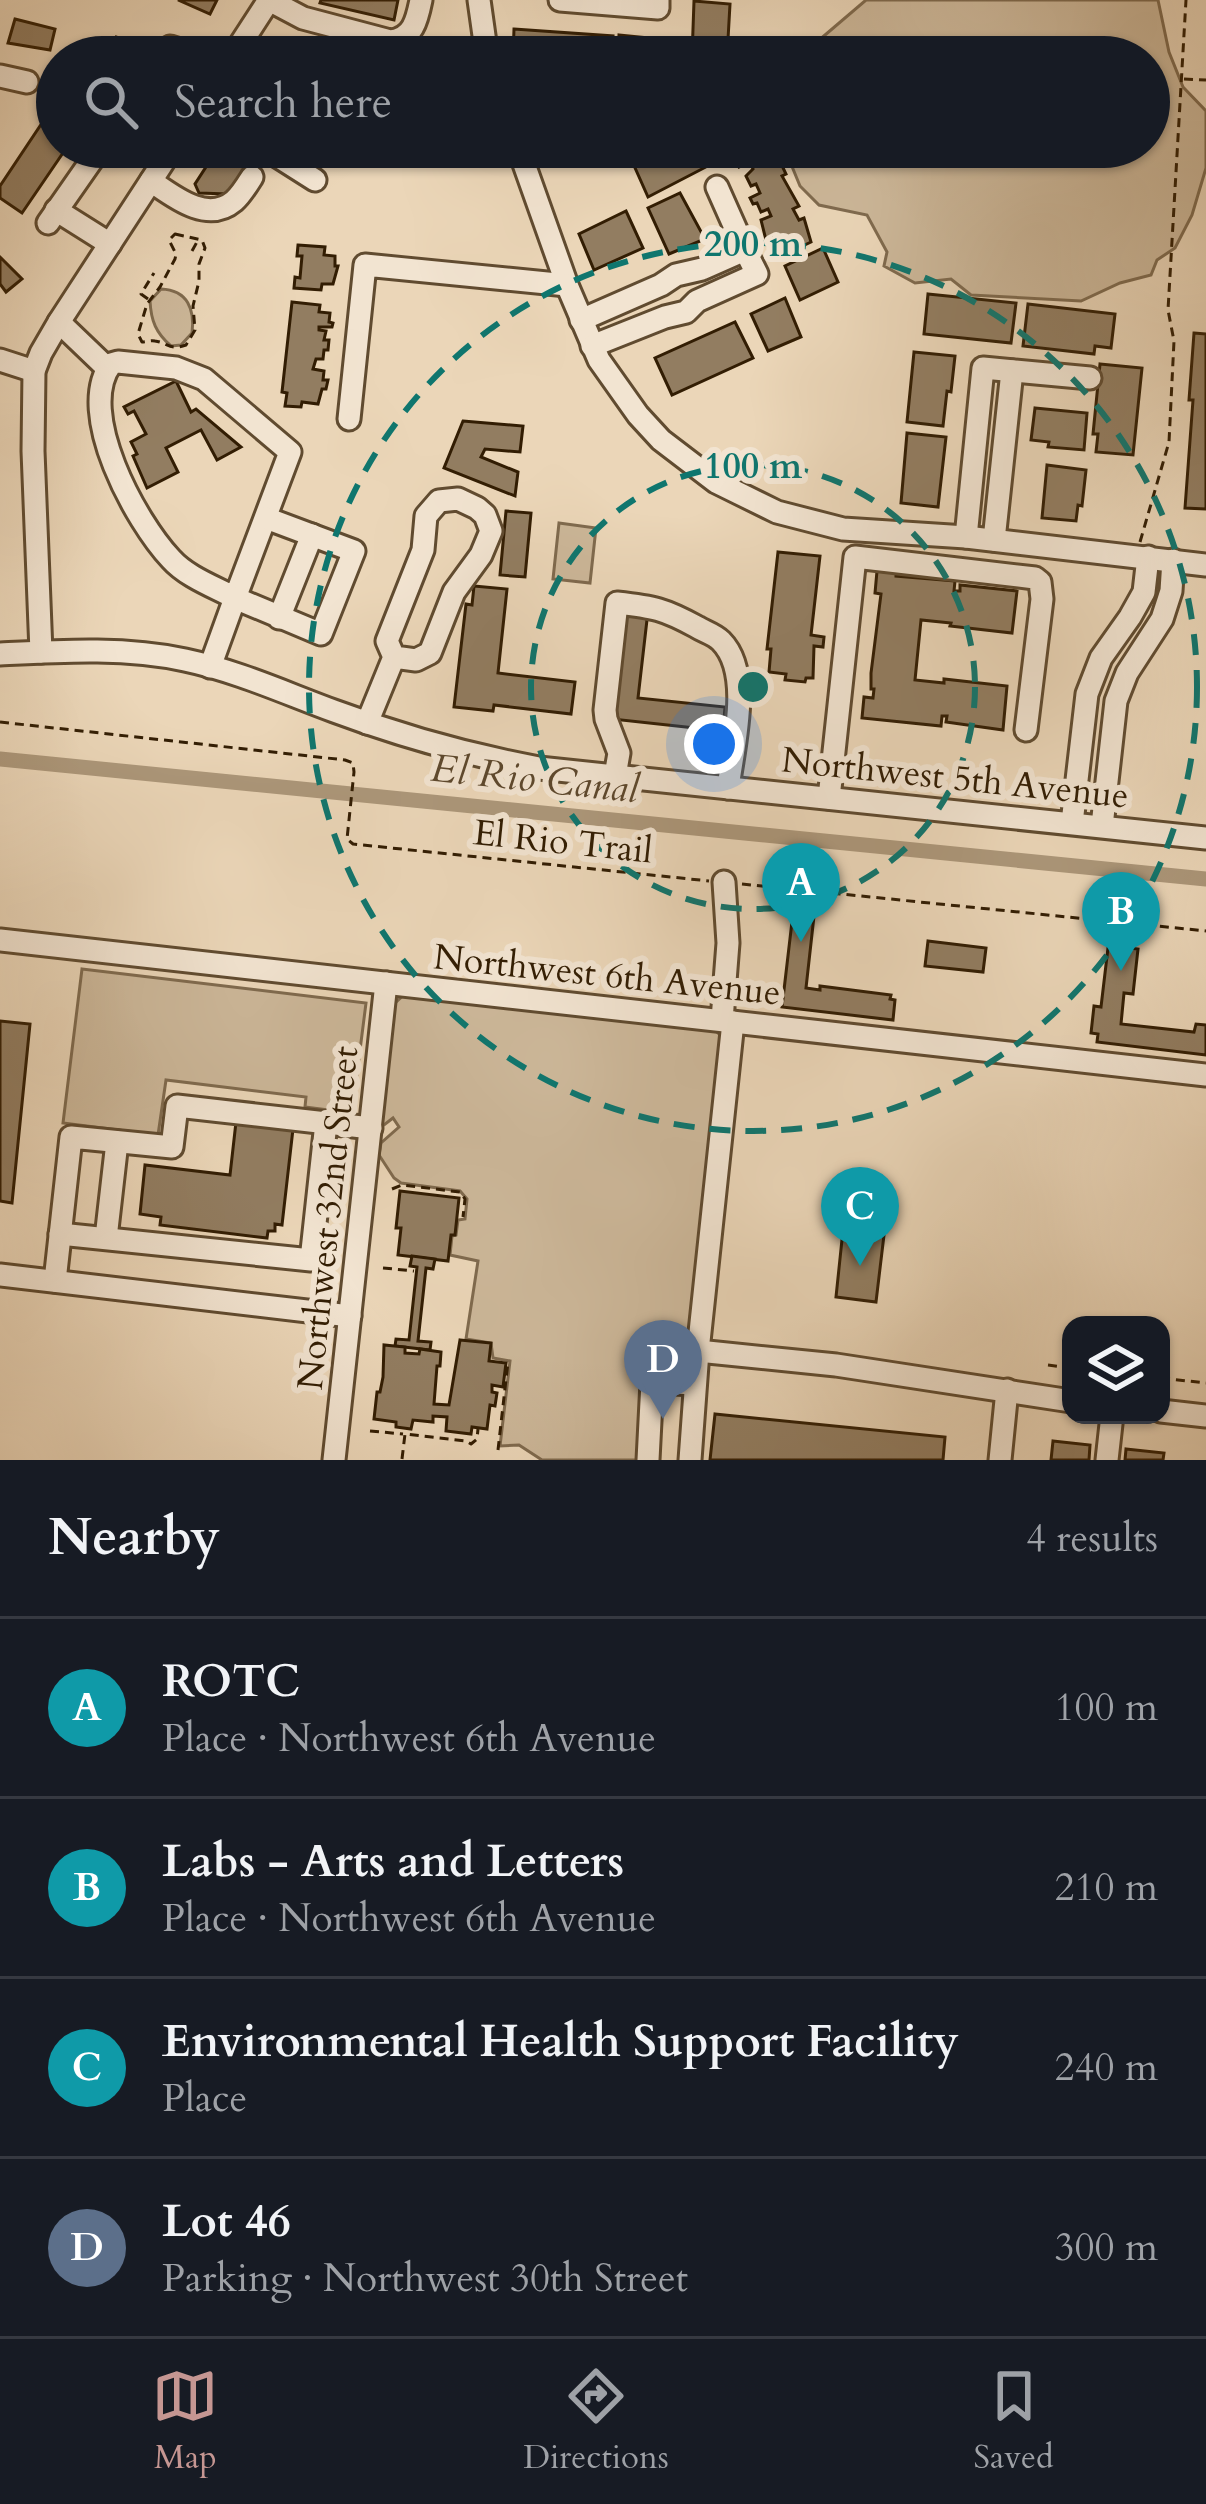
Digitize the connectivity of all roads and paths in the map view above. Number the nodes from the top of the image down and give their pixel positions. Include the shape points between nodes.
1 (269, 0) edge
2 (421, 0) edge
3 (479, 0) edge
4 (560, 0) edge
5 (658, 0) edge
6 (1186, 0) edge
7 (251, 36) edge
8 (370, 36) edge
9 (406, 36) edge
10 (484, 36) edge
11 (0, 76) edge
12 (1181, 79) junction
13 (1206, 80) edge
14 (27, 82) dead end
15 (85, 168) edge
16 (159, 168) edge
17 (296, 168) edge
18 (525, 168) edge
19 (252, 177) dead end
20 (314, 179) dead end
21 (151, 181) junction
22 (717, 187) dead end
23 (200, 238) junction
24 (110, 244) junction
25 (745, 250) junction
26 (191, 251) dead end
27 (170, 264) junction
28 (180, 269) dead end
29 (154, 273) dead end
30 (567, 285) junction
31 (191, 287) dead end
32 (198, 288) junction
33 (149, 300) junction
34 (580, 320) junction
35 (58, 322) junction
36 (592, 346) junction
37 (0, 360) edge
38 (107, 368) junction
39 (34, 371) junction
40 (1012, 371) junction
41 (1090, 378) dead end
42 (350, 418) dead end
43 (975, 448) junction
44 (1004, 452) junction
45 (266, 518) junction
46 (311, 535) junction
47 (966, 537) junction
48 (994, 540) junction
49 (1142, 556) junction
50 (1173, 560) junction
51 (1206, 565) edge
52 (236, 598) junction
53 (279, 618) junction
54 (40, 652) junction
55 (0, 654) edge
56 (394, 657) junction
57 (210, 667) junction
58 (1093, 676) junction
59 (1120, 687) junction
60 (0, 722) edge
61 (367, 723) junction
62 (1026, 730) dead end
63 (615, 776) junction
64 (728, 788) junction
65 (829, 798) junction
66 (1072, 823) junction
67 (1102, 826) junction
68 (1206, 838) edge
69 (724, 882) junction
70 (1206, 931) edge
71 (0, 940) edge
72 (386, 983) junction
73 (728, 1021) junction
74 (1206, 1075) edge
75 (326, 1123) junction
76 (370, 1128) junction
77 (117, 1142) junction
78 (392, 1189) dead end
79 (464, 1217) dead end
80 (60, 1234) junction
81 (106, 1238) junction
82 (383, 1268) dead end
83 (414, 1271) dead end
84 (0, 1275) edge
85 (55, 1281) junction
86 (350, 1316) junction
87 (698, 1351) junction
88 (508, 1362) dead end
89 (1048, 1365) dead end
90 (1062, 1367) edge
91 (1170, 1379) edge
92 (1206, 1383) edge
93 (695, 1384) junction
94 (1007, 1390) junction
95 (1062, 1399) edge
96 (1170, 1412) edge
97 (1206, 1416) edge
98 (1111, 1424) edge
99 (478, 1429) dead end
100 (370, 1431) dead end
101 (405, 1434) junction
102 (498, 1450) dead end
103 (402, 1459) edge
104 (334, 1460) edge
105 (648, 1460) edge
106 (689, 1460) edge
107 (1000, 1460) edge
108 (1107, 1460) edge

1 - 7 street
1 - 8 street
2 - 9 street
3 - 10 street
4 - 5 street via 658,8
6 - 12 path
11 - 14 street
12 - 13 path
12 - 49 path via 1169,442
15 - 24 street via 52,216
16 - 21 street
17 - 20 street
18 - 30 street
19 - 21 street via 236,200 213,208 186,205
21 - 24 street
22 - 25 street
23 - 26 path
23 - 27 path via 172,236
23 - 32 path via 206,248
24 - 35 street
25 - 34 street
25 - 36 street via 757,274 686,312
27 - 28 path
27 - 33 path
29 - 33 path via 141,294
30 - 34 street
30 - 42 street via 365,265
31 - 32 path
32 - 33 path via 195,330 178,348 139,339
34 - 36 street
35 - 38 street
35 - 39 street
36 - 47 street via 662,440 746,499 843,529
37 - 39 street
38 - 45 street via 176,368 204,379 290,452
38 - 52 street via 101,419 138,513 172,560
39 - 54 street
40 - 41 street
40 - 43 street via 982,368
40 - 44 street
43 - 44 street
43 - 47 street
44 - 48 street
45 - 46 street
45 - 52 street
46 - 53 street
46 - 53 street via 354,551 321,634
47 - 48 street
48 - 49 street
49 - 50 street
49 - 58 street via 1144,592
50 - 51 street
50 - 59 street via 1162,619
52 - 53 street
52 - 57 street
54 - 55 street, Northwest 5th Avenue
54 - 57 street, Northwest 5th Avenue via 126,653
56 - 56 street via 430,652 454,592 489,541 485,515 468,502 447,498 426,516 423,550 387,641
56 - 61 street
57 - 61 street, Northwest 5th Avenue
58 - 59 street
58 - 66 street
59 - 67 street
60 - 69 path, El Rio Trail via 345,760 354,772 347,830 353,844
61 - 63 street, Northwest 5th Avenue via 494,760
62 - 65 street via 1040,582 855,557
63 - 64 street, Northwest 5th Avenue
63 - 64 street via 619,753 605,710 616,603 676,614 732,654 739,683
64 - 65 street, Northwest 5th Avenue
65 - 66 street, Northwest 5th Avenue
66 - 67 street, Northwest 5th Avenue
67 - 68 street, Northwest 5th Avenue
69 - 70 path, El Rio Trail
69 - 73 street
71 - 72 street, Northwest 6th Avenue
72 - 73 street, Northwest 6th Avenue
72 - 76 street, Northwest 32nd Street
73 - 74 street, Northwest 6th Avenue
73 - 87 street
75 - 76 street
75 - 77 street via 177,1106 172,1147
75 - 81 street via 311,1260
76 - 86 street, Northwest 32nd Street
77 - 80 street via 71,1137
77 - 81 street
78 - 79 path via 460,1192
80 - 81 street
80 - 85 street
82 - 83 path
84 - 85 street
85 - 86 street
86 - 104 street, Northwest 32nd Street
87 - 93 street
87 - 94 street
88 - 102 path
89 - 90 path
91 - 92 path
93 - 105 street via 652,1382
93 - 106 street
94 - 95 street
94 - 107 street
96 - 97 street
98 - 108 street
99 - 101 path via 471,1444
100 - 101 path
101 - 103 path

